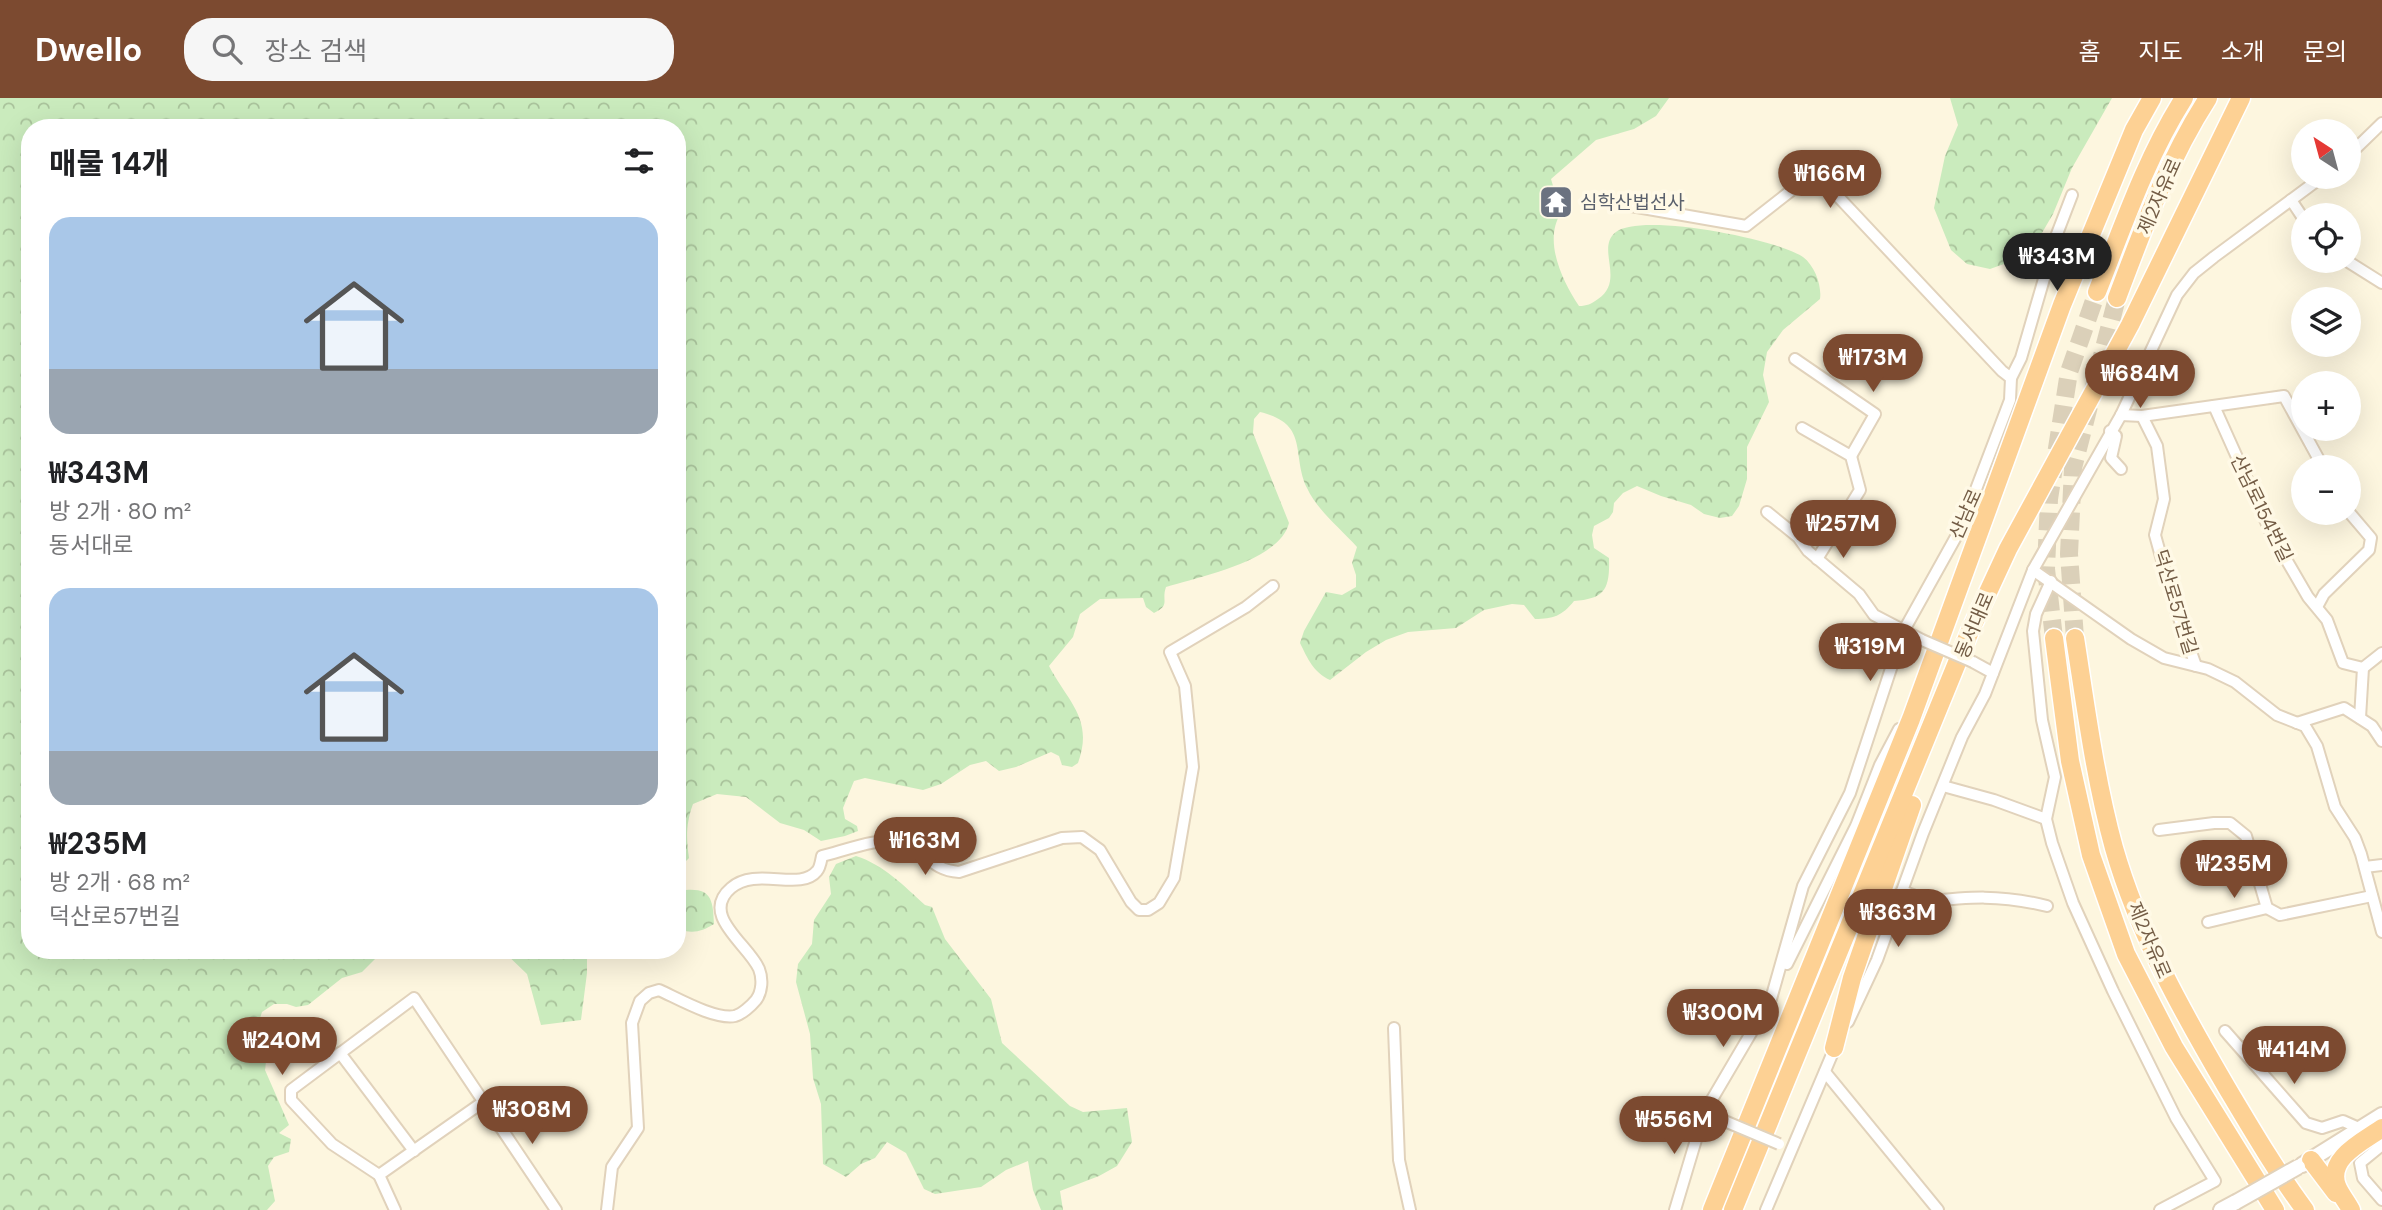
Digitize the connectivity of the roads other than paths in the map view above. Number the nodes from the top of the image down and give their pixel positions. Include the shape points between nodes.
1 (2152, 98) edge
2 (2184, 98) edge
3 (2208, 98) edge
4 (2241, 98) edge
5 (2382, 123) edge
6 (2361, 143) edge
7 (2306, 189) edge
8 (2072, 195) dead end
9 (2291, 200) junction
10 (1608, 202) dead end
11 (2293, 203) edge
12 (2361, 269) edge
13 (2370, 274) junction
14 (2382, 283) edge
15 (2097, 292) tunnel mouth
16 (2382, 292) edge
17 (2117, 298) tunnel mouth
18 (1795, 359) dead end
19 (2011, 378) junction
20 (2214, 406) junction
21 (2120, 415) junction
22 (2141, 416) junction
23 (1802, 428) dead end
24 (2110, 431) junction
25 (2316, 455) edge
26 (1852, 456) junction
27 (2121, 469) dead end
28 (1767, 512) dead end
29 (2360, 525) edge
30 (1817, 559) junction
31 (2033, 570) junction
32 (2051, 581) junction
33 (1273, 586) dead end
34 (2317, 607) junction
35 (1903, 632) junction
36 (2054, 638) tunnel mouth
37 (2075, 638) tunnel mouth
38 (2382, 653) edge
39 (2196, 666) junction
40 (2363, 668) junction
41 (1954, 672) junction
42 (1993, 673) junction
43 (1927, 677) junction
44 (2360, 718) junction
45 (2297, 723) junction
46 (2382, 741) edge
47 (1942, 786) junction
48 (2046, 819) junction
49 (2159, 830) dead end
50 (2382, 865) edge
51 (2365, 867) junction
52 (1902, 891) junction
53 (2372, 896) junction
54 (2047, 906) dead end
55 (2267, 908) junction
56 (2208, 922) dead end
57 (2382, 932) edge
58 (1771, 999) junction
59 (1394, 1028) dead end
60 (2225, 1031) dead end
61 (1834, 1048) junction
62 (340, 1053) junction
63 (1825, 1072) junction
64 (484, 1102) junction
65 (1709, 1115) junction
66 (2382, 1115) edge
67 (2382, 1128) edge
68 (2361, 1129) junction
69 (2382, 1144) edge
70 (414, 1151) junction
71 (1791, 1151) junction
72 (2304, 1164) junction
73 (379, 1175) junction
74 (2382, 1200) edge
75 (395, 1210) edge
76 (556, 1210) edge
77 (607, 1210) edge
78 (1410, 1210) edge
79 (1675, 1210) edge
80 (1712, 1210) edge
81 (1733, 1210) edge
82 (1766, 1210) edge
83 (1938, 1210) edge
84 (2160, 1210) edge
85 (2221, 1210) edge
86 (2275, 1210) edge
87 (2305, 1210) edge
88 (2350, 1210) edge

1 - 43 highway, 동서대로 via 2134,130 2062,305
2 - 15 highway, 제2자유로 via 2137,190
3 - 17 highway, 제2자유로 via 2156,197
4 - 41 highway, 동서대로 via 2130,325 2008,549
5 - 6 street
7 - 9 street
8 - 19 street, 산남로
9 - 11 street
9 - 21 street via 2193,273 2177,295
10 - 19 street via 1746,226 1815,172
12 - 13 street
13 - 14 street
13 - 16 street
18 - 26 street via 1875,414
19 - 35 street, 산남로 via 2010,400 1962,526
20 - 22 street
20 - 25 street via 2284,396
20 - 34 street, 산남로154번길 via 2272,535
21 - 22 street
21 - 24 street
22 - 39 street, 덕산로57번길 via 2157,446 2164,499 2155,535
23 - 26 street
24 - 27 street via 2116,436 2111,458
24 - 31 street
26 - 30 street via 1860,490
28 - 30 street
29 - 34 street via 2371,538 2370,550 2324,594
30 - 35 street via 1859,594 1874,615
31 - 32 street, 덕산로57번길
31 - 42 street
32 - 39 street, 덕산로57번길 via 2131,639 2164,658
32 - 48 street via 2033,631 2042,720 2055,777
33 - 77 street via 1170,652 1185,686 1193,767 1174,878 1159,903 1139,910 1100,850 1082,837 1062,838 960,872 944,871 902,842 885,841 821,856 819,870 800,879 762,877 733,885 724,894 721,914 759,970 760,994 736,1016 720,1015 659,990 640,1001 632,1023 638,1128 612,1167
34 - 40 street, 산남로154번길 via 2327,620 2343,663
35 - 42 street, bridge
35 - 58 street, 산남로 via 1850,793 1803,886
36 - 86 highway, 제2자유로 via 2070,761 2091,855 2126,954 2174,1046
37 - 87 highway, 제2자유로 via 2093,756 2114,848 2148,944 2195,1035
38 - 40 street
39 - 45 street, 덕산로57번길 via 2235,682 2277,715
40 - 44 street
41 - 61 highway via 1945,719 1889,868
41 - 81 highway, 동서대로
42 - 47 street
43 - 58 street via 1880,765 1856,825
43 - 80 highway, 동서대로
44 - 45 street via 2344,708
44 - 46 street
45 - 51 street, 덕산로57번길 via 2305,726 2317,746 2335,807 2355,838
47 - 48 street
47 - 52 street
48 - 84 street via 2073,902 2113,991 2176,1118 2215,1181
49 - 55 street via 2230,823 2246,836
50 - 51 street
51 - 53 street, 덕산로57번길
52 - 54 street via 1920,902 1979,896
52 - 61 street via 1877,960
53 - 55 street via 2280,915
53 - 57 street, 덕산로57번길
55 - 56 street
58 - 65 street, 산남로
59 - 78 street via 1399,1160
60 - 68 street via 2306,1123 2322,1128 2343,1121
61 - 63 street
62 - 64 street via 414,998
62 - 70 street
62 - 73 street via 291,1090 291,1100 332,1144
63 - 71 street
63 - 83 street
64 - 70 street
64 - 76 street
65 - 71 street, bridge
65 - 79 street, 산남로
66 - 68 street
67 - 88 highway via 2340,1158 2336,1185
68 - 72 street
69 - 74 street via 2360,1163 2363,1178
70 - 73 street
71 - 82 street
72 - 85 street, bridge
72 - 88 highway
73 - 75 street

